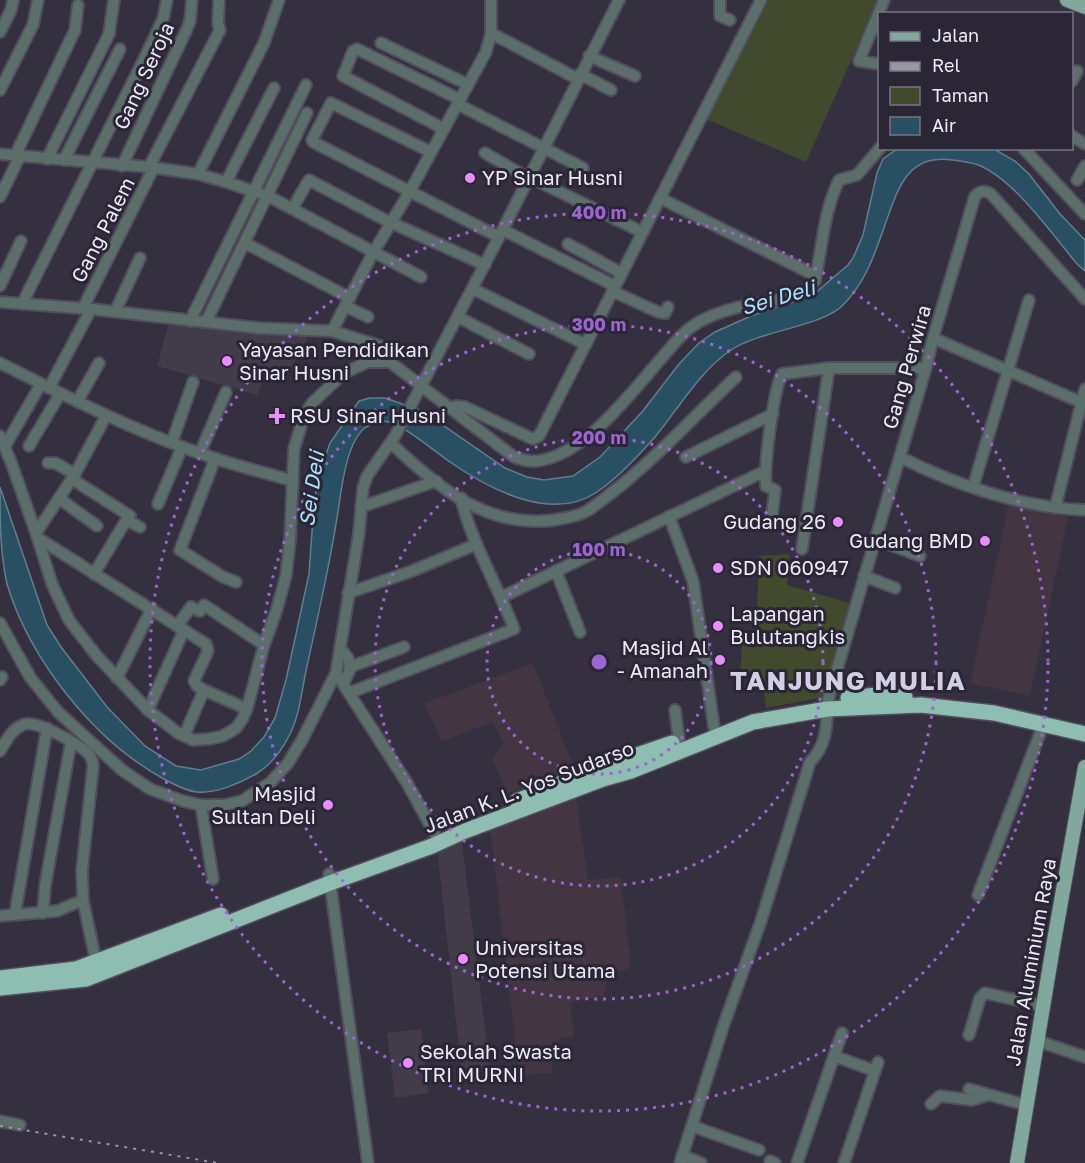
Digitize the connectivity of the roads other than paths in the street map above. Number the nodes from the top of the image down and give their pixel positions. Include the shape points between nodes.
1 (13, 0) edge
2 (38, 0) edge
3 (114, 0) edge
4 (167, 0) edge
5 (192, 0) edge
6 (219, 0) edge
7 (279, 0) edge
8 (491, 0) edge
9 (619, 0) edge
10 (720, 0) edge
11 (761, 0) edge
12 (1067, 0) edge
13 (78, 5) dead end
14 (1085, 7) edge
15 (878, 16) edge
16 (730, 20) dead end
17 (0, 32) edge
18 (491, 33) junction
19 (381, 43) dead end
20 (120, 49) dead end
21 (590, 56) junction
22 (878, 64) edge
23 (579, 76) junction
24 (635, 76) dead end
25 (467, 84) junction
26 (306, 85) dead end
27 (274, 87) dead end
28 (0, 90) edge
29 (611, 90) dead end
30 (458, 102) junction
31 (307, 113) dead end
32 (444, 129) junction
33 (544, 148) junction
34 (878, 149) edge
35 (1025, 150) edge
36 (431, 152) junction
37 (485, 153) dead end
38 (0, 154) edge
39 (18, 156) junction
40 (47, 159) junction
41 (64, 160) junction
42 (93, 162) junction
43 (122, 166) junction
44 (1085, 166) edge
45 (152, 167) junction
46 (583, 168) dead end
47 (198, 174) junction
48 (529, 177) junction
49 (1077, 180) dead end
50 (226, 182) junction
51 (252, 190) junction
52 (410, 191) junction
53 (268, 196) junction
54 (0, 197) edge
55 (660, 198) junction
56 (292, 209) junction
57 (1085, 214) edge
58 (392, 223) junction
59 (642, 232) junction
60 (501, 234) junction
61 (21, 241) dead end
62 (245, 243) junction
63 (568, 244) dead end
64 (374, 253) junction
65 (140, 258) dead end
66 (485, 265) junction
67 (621, 273) junction
68 (816, 276) junction
69 (421, 277) dead end
70 (0, 286) edge
71 (472, 289) junction
72 (613, 289) junction
73 (1085, 299) edge
74 (1029, 300) dead end
75 (0, 302) edge
76 (348, 302) junction
77 (22, 304) junction
78 (668, 307) dead end
79 (87, 308) junction
80 (116, 312) junction
81 (368, 317) dead end
82 (458, 317) junction
83 (190, 321) junction
84 (206, 322) junction
85 (332, 331) junction
86 (933, 338) junction
87 (585, 344) junction
88 (529, 354) dead end
89 (390, 362) junction
90 (0, 363) edge
91 (99, 363) dead end
92 (830, 368) junction
93 (927, 368) junction
94 (1007, 371) junction
95 (736, 378) dead end
96 (193, 382) dead end
97 (421, 385) junction
98 (45, 386) junction
99 (1085, 389) edge
100 (226, 392) dead end
101 (60, 394) junction
102 (77, 402) junction
103 (1083, 403) edge
104 (450, 408) junction
105 (773, 414) junction
106 (106, 416) junction
107 (393, 440) junction
108 (2, 441) edge
109 (177, 444) junction
110 (28, 446) dead end
111 (200, 453) junction
112 (686, 456) dead end
113 (900, 457) junction
114 (215, 459) junction
115 (48, 463) dead end
116 (765, 471) junction
117 (74, 476) junction
118 (293, 481) junction
119 (436, 481) junction
120 (973, 487) junction
121 (461, 498) junction
122 (60, 499) junction
123 (158, 504) dead end
124 (361, 507) junction
125 (1055, 508) junction
126 (1085, 510) edge
127 (669, 516) junction
128 (128, 520) junction
129 (771, 524) dead end
130 (96, 526) dead end
131 (140, 527) dead end
132 (37, 535) junction
133 (875, 539) junction
134 (477, 544) junction
135 (802, 549) dead end
136 (920, 556) dead end
137 (556, 571) junction
138 (94, 574) junction
139 (864, 576) junction
140 (236, 582) dead end
141 (896, 588) dead end
142 (348, 592) junction
143 (502, 597) junction
144 (152, 608) junction
145 (0, 623) edge
146 (181, 628) junction
147 (580, 632) dead end
148 (264, 645) junction
149 (404, 647) dead end
150 (340, 650) junction
151 (350, 667) junction
152 (117, 678) junction
153 (339, 678) junction
154 (204, 690) junction
155 (349, 693) junction
156 (828, 704) junction
157 (247, 709) junction
158 (148, 710) junction
159 (675, 710) dead end
160 (1044, 723) junction
161 (1085, 724) edge
162 (714, 727) junction
163 (47, 728) junction
164 (1085, 734) edge
165 (184, 736) junction
166 (679, 740) junction
167 (71, 742) junction
168 (0, 752) edge
169 (1085, 767) edge
170 (201, 805) junction
171 (435, 834) junction
172 (330, 878) junction
173 (213, 879) dead end
174 (978, 895) dead end
175 (83, 900) junction
176 (43, 913) junction
177 (15, 914) junction
178 (0, 916) edge
179 (96, 962) junction
180 (0, 978) edge
181 (0, 988) edge
182 (1043, 1006) junction
183 (842, 1033) dead end
184 (969, 1035) dead end
185 (1038, 1041) junction
186 (834, 1056) junction
187 (1085, 1057) edge
188 (969, 1089) dead end
189 (988, 1095) junction
190 (932, 1104) dead end
191 (1026, 1105) junction
192 (0, 1122) edge
193 (21, 1125) dead end
194 (692, 1126) junction
195 (759, 1150) dead end
196 (681, 1159) edge
197 (368, 1163) edge
198 (701, 1163) edge
199 (797, 1163) edge
200 (844, 1163) edge
201 (1017, 1163) edge

1 - 17 street
2 - 28 street via 33,25
3 - 40 street via 109,33
4 - 42 street via 163,19
5 - 43 street, Gang Seroja via 188,26
6 - 45 street, Gang Palem via 220,30
7 - 47 street via 264,43
8 - 18 street
9 - 21 street
10 - 16 street via 720,16
11 - 55 street
12 - 14 main road
13 - 39 street via 75,30
15 - 22 street via 859,61
18 - 23 street
18 - 25 street via 486,52
19 - 25 street
20 - 41 street
21 - 23 street
21 - 24 street
23 - 29 street
23 - 33 street
25 - 30 street
26 - 51 street
27 - 50 street
30 - 32 street
30 - 32 street via 357,49 353,51 343,76
30 - 33 street
31 - 53 street
32 - 36 street
33 - 46 street
33 - 48 street
34 - 68 street via 857,175 839,180 833,191
35 - 57 street
36 - 52 street
36 - 52 street via 330,104 313,142
37 - 48 street
38 - 39 street
39 - 40 street
39 - 54 street
40 - 41 street
41 - 42 street
42 - 43 street
42 - 77 street
43 - 45 street
44 - 49 street
45 - 47 street
45 - 79 street, Gang Palem
47 - 50 street
48 - 59 street
48 - 60 street
50 - 51 street
51 - 53 street
51 - 83 street
52 - 58 street
52 - 60 street
53 - 56 street
53 - 62 street
55 - 59 street
55 - 68 street
56 - 58 street via 309,180
56 - 64 street
58 - 64 street
58 - 66 street
59 - 67 street
60 - 66 street
60 - 72 street
61 - 70 street
62 - 76 street
62 - 84 street
63 - 67 street
64 - 69 street
64 - 76 street
65 - 80 street
66 - 71 street
67 - 72 street
68 - 104 street via 811,285 787,298 740,306 694,324 586,439 547,459 514,457
71 - 82 street
71 - 87 street
72 - 78 street via 658,312 665,313
72 - 87 street
73 - 86 street, Gang Perwira via 991,194 984,191 975,196
74 - 94 street
75 - 77 street
76 - 81 street
76 - 85 street
77 - 79 street
79 - 80 street
79 - 98 street, Gang Palem
80 - 83 street
82 - 88 street
82 - 97 street
83 - 84 street
84 - 85 street
85 - 89 street via 380,346
86 - 93 street, Gang Perwira
86 - 94 street
87 - 104 street via 535,439 465,407
89 - 97 street
89 - 118 street via 355,367 312,403 294,449
90 - 98 street
91 - 102 street
92 - 93 street
92 - 105 street via 782,374
92 - 135 street
93 - 113 street, Gang Perwira
94 - 103 street
94 - 120 street
95 - 121 street via 635,475 584,512 542,521 517,521 479,510
96 - 109 street
97 - 104 street
97 - 107 street
98 - 101 street
98 - 108 street, Gang Palem
99 - 103 street
100 - 111 street
101 - 102 street
101 - 110 street
102 - 106 street
103 - 125 street
105 - 112 street
105 - 116 street
106 - 109 street
106 - 117 street
107 - 119 street
107 - 124 street via 367,476
108 - 132 street
109 - 111 street
109 - 123 street
111 - 114 street
113 - 120 street
113 - 133 street, Gang Perwira
114 - 118 street
114 - 140 street via 180,550
115 - 117 street via 55,463
116 - 127 street
116 - 129 street via 766,486 775,490
117 - 122 street
117 - 128 street via 122,509 130,516
118 - 148 street via 286,576
119 - 121 street
119 - 124 street
120 - 125 street
121 - 134 street
122 - 130 street
122 - 132 street
124 - 142 street
125 - 126 street
127 - 137 street
127 - 162 street via 693,581
128 - 131 street
128 - 138 street
132 - 138 street
132 - 152 street via 52,584 69,620
133 - 136 street
133 - 139 street, Gang Perwira
134 - 142 street
134 - 143 street
137 - 143 street
137 - 147 street
138 - 144 street
139 - 141 street
139 - 156 street, Gang Perwira
142 - 150 street
143 - 155 street via 514,629
144 - 146 street
144 - 152 street
145 - 170 street via 30,677 78,732 145,786 162,795
146 - 148 street via 190,607 200,611 204,605
146 - 154 street via 209,648 194,681
146 - 158 street
148 - 157 street
149 - 151 street
150 - 151 street via 348,657
150 - 153 street
151 - 153 street via 348,677
152 - 158 street
153 - 155 street
153 - 170 street via 288,763 271,782 242,801
154 - 157 street
154 - 165 street
155 - 171 street
156 - 160 highway, Jalan K. L. Yos Sudarso via 921,705
156 - 161 highway, Jalan K. L. Yos Sudarso via 877,695 943,698 1016,708
156 - 162 highway, Jalan K. L. Yos Sudarso via 761,712
156 - 172 highway, Jalan K. L. Yos Sudarso via 753,722 432,846
156 - 194 street, Gang Perwira via 819,752 810,762
157 - 165 street via 236,728 223,736 193,740
158 - 165 street
159 - 166 street
160 - 164 highway, Jalan K. L. Yos Sudarso
160 - 174 street
162 - 166 highway, Jalan K. L. Yos Sudarso
163 - 167 street
163 - 168 street via 31,723 20,726
163 - 177 street
166 - 171 highway, Jalan K. L. Yos Sudarso
167 - 175 street via 90,755 93,767 82,851
167 - 176 street
169 - 182 main road, Jalan Aluminium Raya
170 - 173 street
171 - 172 highway, Jalan K. L. Yos Sudarso
172 - 179 highway, Jalan K. L. Yos Sudarso
172 - 181 highway, Jalan K. L. Yos Sudarso via 86,979
172 - 197 street
175 - 176 street
175 - 179 street
176 - 177 street
177 - 178 street
179 - 180 highway, Jalan K. L. Yos Sudarso via 76,969
182 - 184 street via 985,993
182 - 185 main road, Jalan Aluminium Raya
183 - 186 street
185 - 187 street
185 - 191 main road, Jalan Aluminium Raya
186 - 199 street
186 - 200 street via 877,1067
188 - 189 street
189 - 190 street via 972,1100 940,1096
189 - 191 street
191 - 201 main road, Jalan Aluminium Raya
192 - 193 street
194 - 195 street
194 - 196 street, Gang Perwira
196 - 198 street

